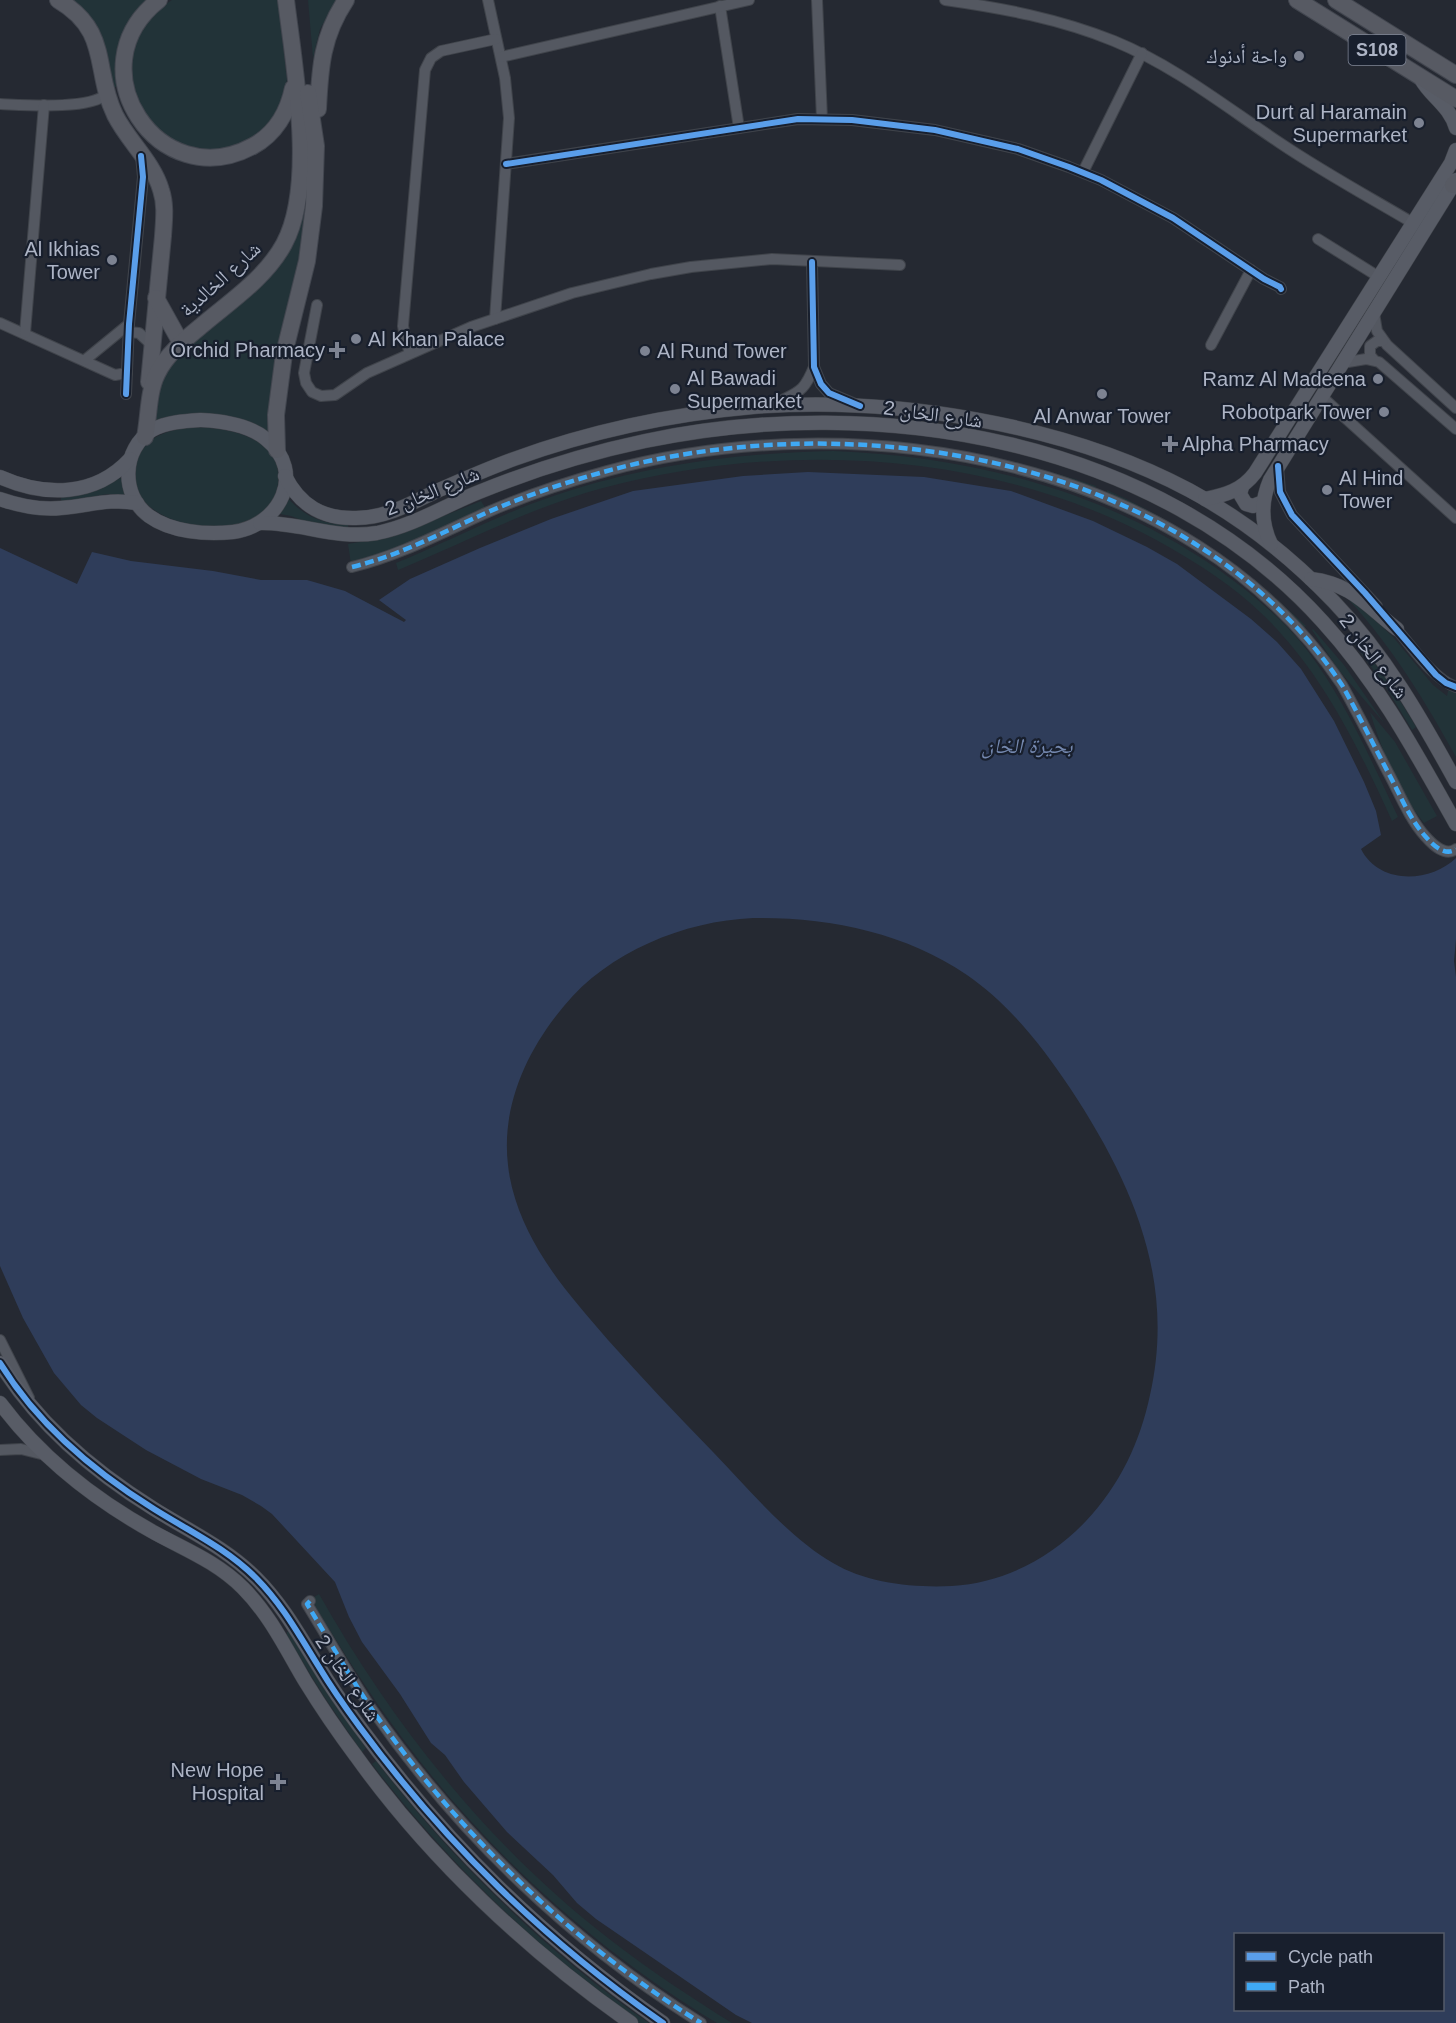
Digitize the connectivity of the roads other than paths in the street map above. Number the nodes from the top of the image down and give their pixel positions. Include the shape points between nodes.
1 (58, 0) edge
2 (159, 0) edge
3 (346, 0) edge
4 (488, 0) edge
5 (749, 0) edge
6 (817, 0) edge
7 (952, 0) edge
8 (1297, 0) edge
9 (1336, 0) edge
10 (290, 1) edge
11 (720, 6) junction
12 (496, 39) junction
13 (1142, 53) junction
14 (501, 57) junction
15 (295, 75) junction
16 (1456, 75) edge
17 (1420, 77) junction
18 (100, 98) junction
19 (1456, 99) edge
20 (0, 104) edge
21 (44, 105) junction
22 (822, 119) junction
23 (739, 128) junction
24 (1456, 128) edge
25 (316, 146) junction
26 (1456, 150) edge
27 (141, 156) junction
28 (506, 164) junction
29 (1083, 172) junction
30 (1455, 182) edge
31 (1413, 223) junction
32 (1318, 239) dead end
33 (812, 262) junction
34 (900, 265) dead end
35 (1251, 270) junction
36 (1379, 277) junction
37 (1281, 289) dead end
38 (156, 298) junction
39 (317, 305) dead end
40 (1374, 313) junction
41 (495, 319) junction
42 (0, 323) edge
43 (154, 324) junction
44 (132, 330) junction
45 (25, 333) junction
46 (1383, 341) junction
47 (181, 343) junction
48 (152, 345) junction
49 (1211, 345) dead end
50 (410, 353) junction
51 (85, 360) junction
52 (1374, 360) junction
53 (1342, 363) junction
54 (814, 367) junction
55 (127, 374) junction
56 (126, 394) dead end
57 (1321, 396) junction
58 (150, 401) junction
59 (772, 406) junction
60 (860, 406) junction
61 (1456, 408) edge
62 (1456, 429) edge
63 (145, 436) junction
64 (277, 450) junction
65 (130, 459) junction
66 (1278, 466) junction
67 (285, 476) junction
68 (0, 477) edge
69 (1242, 487) junction
70 (0, 499) edge
71 (1205, 499) junction
72 (1263, 502) junction
73 (137, 503) junction
74 (1456, 518) edge
75 (260, 523) junction
76 (1271, 544) junction
77 (352, 567) dead end
78 (1311, 579) junction
79 (1397, 629) junction
80 (1456, 687) edge
81 (1455, 780) edge
82 (1456, 824) edge
83 (1456, 849) edge
84 (0, 1340) edge
85 (0, 1363) edge
86 (0, 1403) edge
87 (32, 1407) junction
88 (0, 1450) edge
89 (45, 1455) junction
90 (273, 1597) junction
91 (310, 1601) dead end
92 (260, 1607) junction
93 (292, 1621) junction
94 (276, 1630) junction
95 (631, 2023) edge
96 (663, 2023) edge
97 (701, 2023) edge

1 - 18 main road via 77,15 94,39 102,60
2 - 15 main road via 134,28 123,71 137,117 171,148 195,156 219,157 259,143 272,132 289,106
3 - 25 main road via 324,47
4 - 12 street
5 - 11 street
6 - 22 street
7 - 13 street via 1052,20
8 - 17 main road, S108
9 - 16 main road, S108
10 - 15 main road, شارع الخالدية
10 - 25 main road, شارع الخالدية
11 - 14 street
11 - 23 street
12 - 14 street
12 - 50 street via 441,51 431,58 425,70 403,326
13 - 29 street
13 - 31 street
14 - 28 street via 508,108
15 - 47 main road, شارع الخالدية via 300,175 290,232 264,271
17 - 19 main road, S108
17 - 24 main road via 1449,111
18 - 21 street
18 - 27 main road
20 - 21 street
21 - 45 street
22 - 23 street
22 - 29 street via 909,126 977,138
23 - 28 street
25 - 64 main road, شارع الخالدية via 312,226 283,362 276,415
26 - 31 main road
27 - 38 main road via 158,183 164,204
27 - 44 street
28 - 41 street
29 - 35 street via 1173,218
30 - 40 main road
31 - 36 main road
32 - 36 street
33 - 34 street
33 - 41 street via 731,262 651,274 572,293
33 - 54 street
35 - 37 street
35 - 49 street
36 - 69 main road via 1255,473
38 - 43 main road
38 - 47 main road
39 - 50 street via 304,373 306,383 316,395 335,395 358,378
40 - 46 street
40 - 53 main road
41 - 50 street
42 - 45 street
43 - 44 street
43 - 48 main road
44 - 48 street
44 - 51 street
44 - 55 street
45 - 51 street
46 - 52 street via 1370,346
46 - 61 street
47 - 58 main road, شارع الخالدية via 157,373
48 - 58 main road
51 - 55 street via 115,375
52 - 53 street
52 - 62 street
53 - 57 main road
54 - 59 street via 801,391
54 - 60 street via 830,393
55 - 56 street
57 - 66 main road
57 - 74 street
58 - 63 main road, شارع الخالدية
59 - 60 main road, شارع الخان 2
59 - 67 main road, شارع الخان 2 via 698,413 599,433 514,459 389,513 365,518 317,512 297,497
60 - 71 main road, شارع الخان 2 via 958,417 1072,443 1144,469
63 - 64 main road via 168,424 214,421 257,433
63 - 65 main road
64 - 67 main road
65 - 68 main road via 109,477 81,489 37,489
65 - 73 main road via 129,485
66 - 72 main road
66 - 79 street via 1281,492 1292,515
67 - 75 main road via 278,506
69 - 71 main road
69 - 72 main road via 1240,494 1246,504 1257,506
70 - 73 main road via 48,509 103,501
71 - 76 main road, شارع الخان 2
72 - 76 main road via 1264,524
73 - 75 main road via 157,522 190,531 234,532
75 - 82 main road, شارع الخان 2 via 331,534 376,533 570,460 648,441 737,427 864,424 927,430 1013,446 1082,466 1151,494 1218,532 1260,563 1302,599 1348,651 1395,716
76 - 78 main road, شارع الخان 2
77 - 83 street via 397,554 490,511 550,489 631,465 701,453 775,446 854,446 941,454 1008,467 1070,485 1147,516 1200,547 1262,593 1303,633 1330,667 1423,834 1445,852
78 - 79 main road via 1353,592
78 - 81 main road, شارع الخان 2 via 1386,665
79 - 80 street via 1441,679
84 - 87 street
85 - 87 main road, شارع الخان 2
86 - 89 main road, شارع الخان 2
87 - 90 main road, شارع الخان 2 via 93,1466 146,1504 226,1552
88 - 89 street via 21,1449
89 - 92 main road, شارع الخان 2 via 105,1502 218,1567
90 - 92 main road
90 - 93 main road, شارع الخان 2
91 - 97 street via 307,1604 370,1707 472,1833 537,1898 598,1950
92 - 94 main road, شارع الخان 2
93 - 94 main road
93 - 96 main road, شارع الخان 2 via 359,1726 457,1846 555,1940
94 - 95 main road, شارع الخان 2 via 336,1729 418,1833 515,1930

